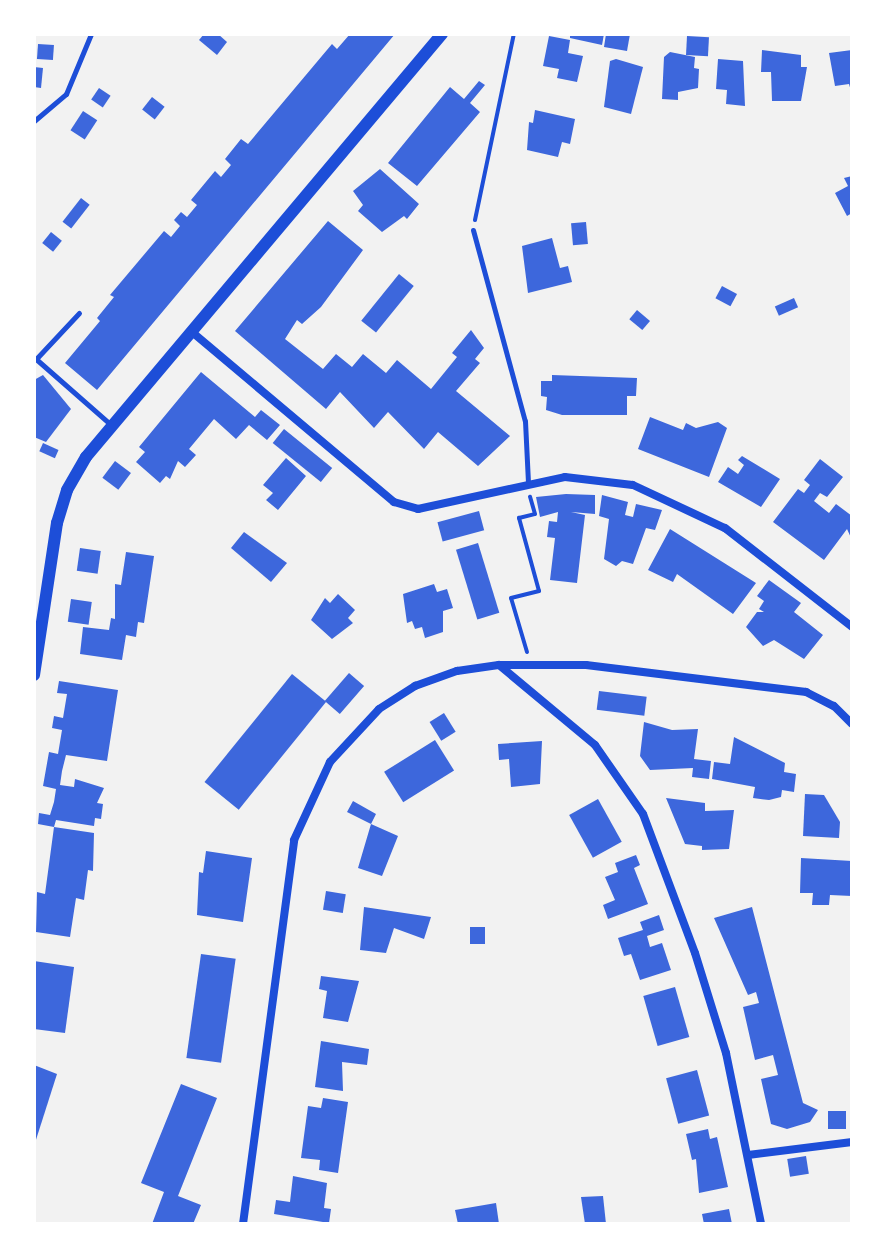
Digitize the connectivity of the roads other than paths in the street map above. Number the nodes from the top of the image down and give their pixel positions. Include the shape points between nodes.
1 (91, 34) edge
2 (442, 34) edge
3 (34, 121) edge
4 (473, 230) dead end
5 (79, 313) dead end
6 (192, 332) junction
7 (35, 360) edge
8 (111, 424) junction
9 (528, 482) junction
10 (852, 627) edge
11 (499, 665) junction
12 (34, 675) edge
13 (852, 724) edge
14 (852, 1142) edge
15 (748, 1155) junction
16 (243, 1224) edge
17 (761, 1224) edge

1 - 3 lane via 66,94
2 - 6 street
4 - 9 lane via 525,421
5 - 7 lane
6 - 8 street
6 - 9 street via 394,502 418,509
7 - 8 lane
8 - 12 street via 67,490 57,523
9 - 10 street via 596,478 675,501 725,528
11 - 13 street via 586,665 773,685 806,692 834,706
11 - 15 street via 595,745 643,814 695,953
11 - 16 street via 428,680 389,702 343,744 310,798 288,872
14 - 15 street
15 - 17 street

